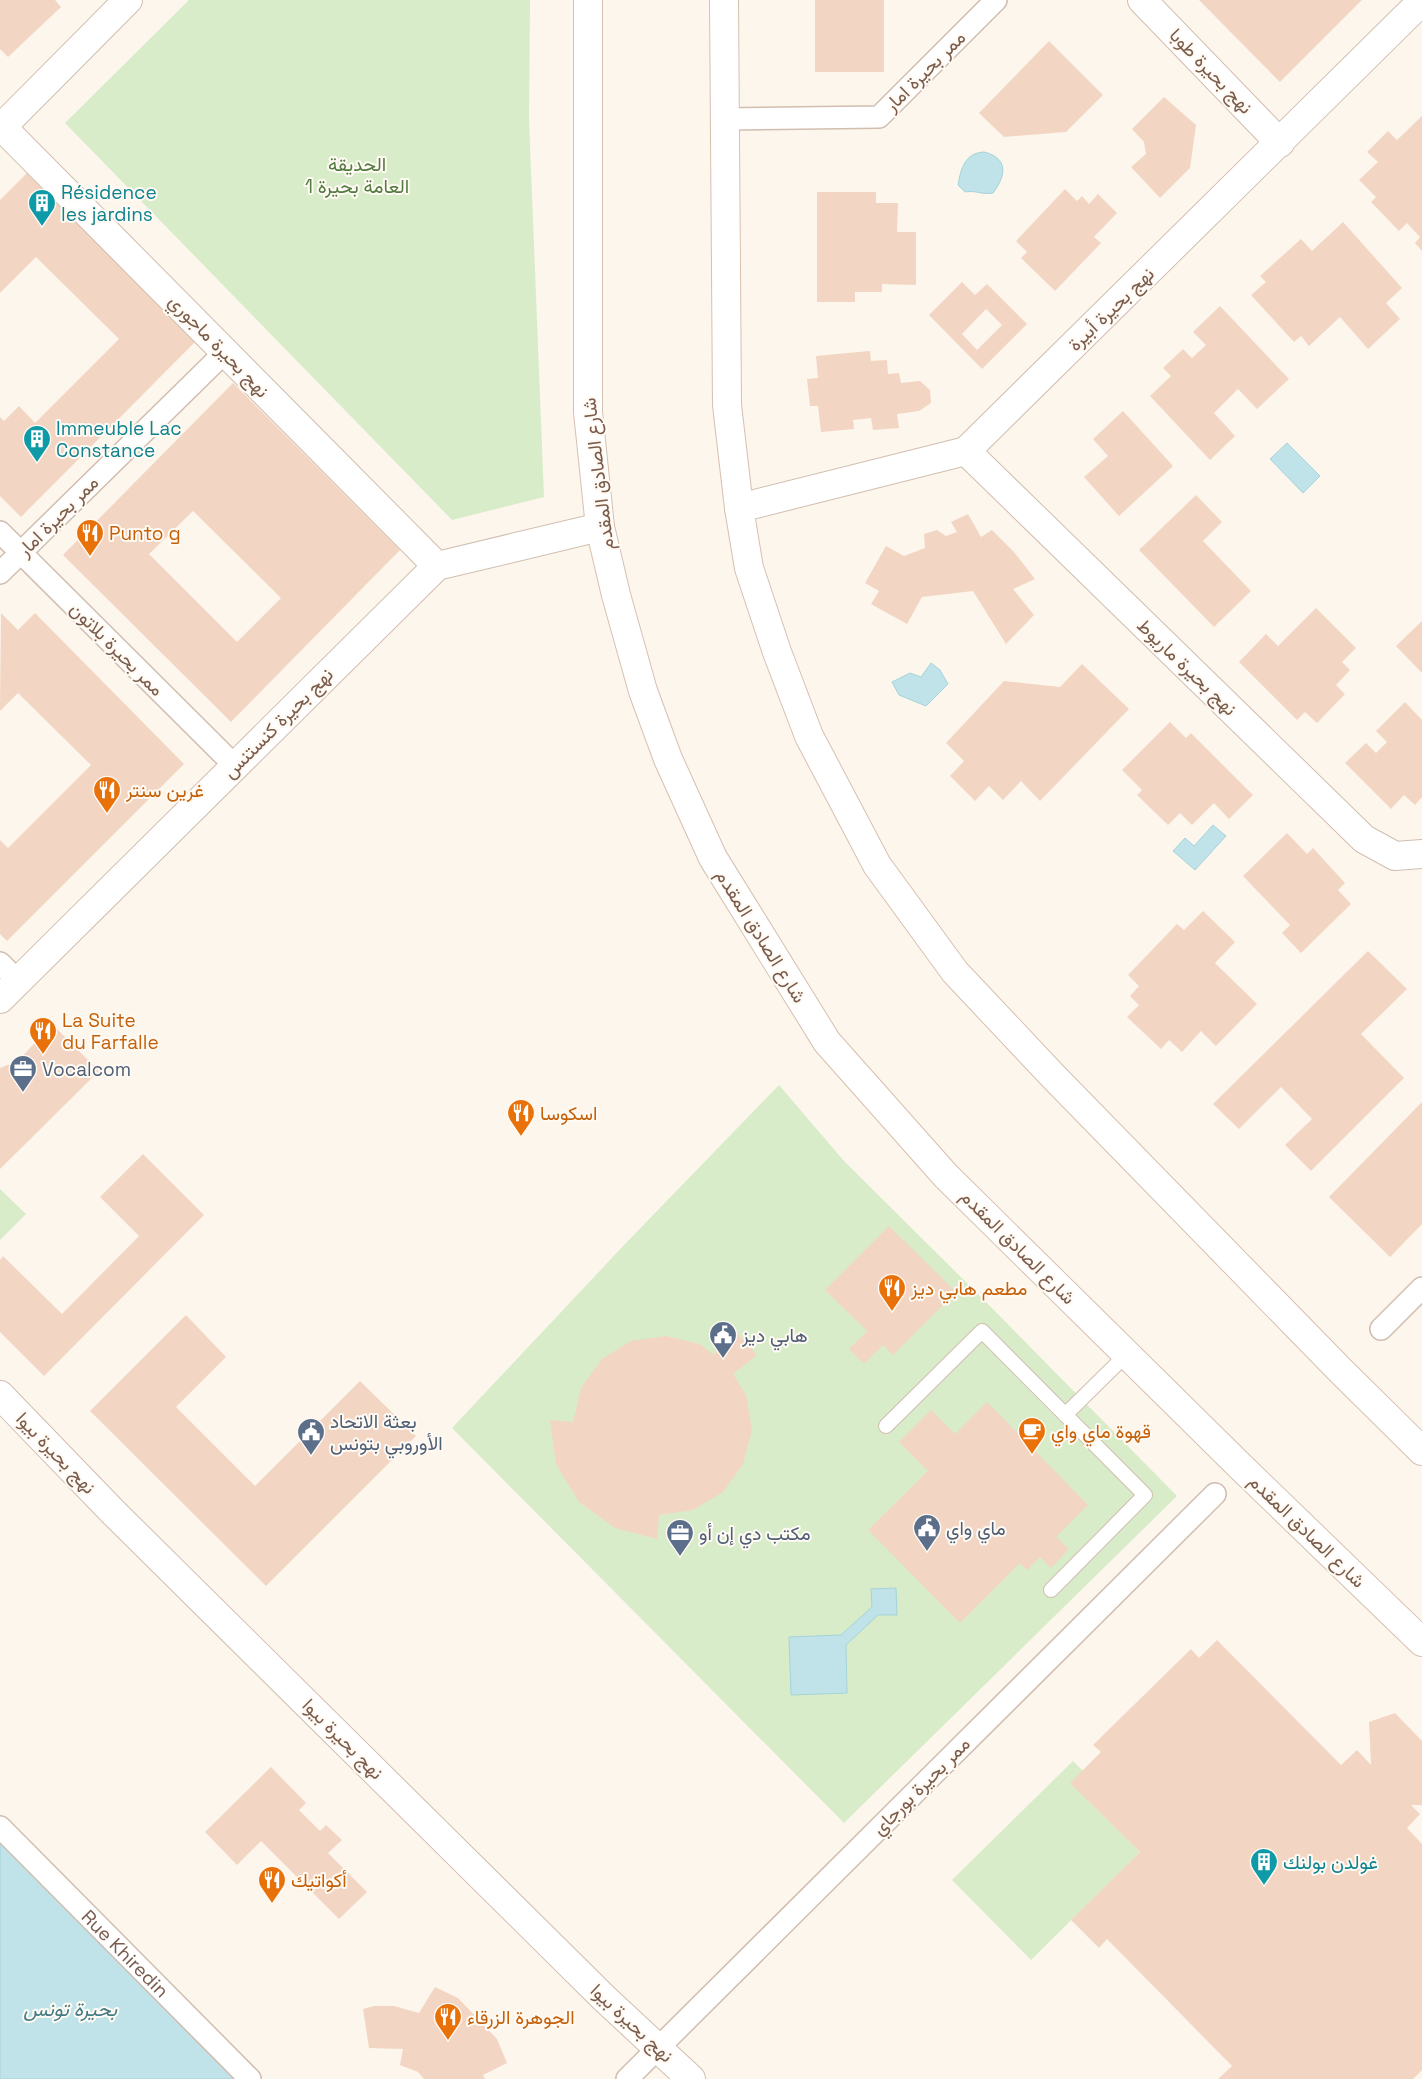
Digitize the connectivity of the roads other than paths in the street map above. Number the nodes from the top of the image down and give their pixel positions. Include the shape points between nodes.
1 (128, 0) edge
2 (588, 0) edge
3 (724, 0) edge
4 (996, 0) edge
5 (1142, 0) edge
6 (1422, 1) edge
7 (724, 119) junction
8 (1, 127) edge
9 (1280, 142) junction
10 (224, 353) junction
11 (966, 451) junction
12 (739, 508) junction
13 (600, 527) junction
14 (0, 532) edge
15 (20, 553) junction
16 (437, 566) junction
17 (0, 574) edge
18 (235, 766) junction
19 (1422, 854) edge
20 (6, 981) edge
21 (1422, 1288) edge
22 (1380, 1329) dead end
23 (1127, 1354) junction
24 (0, 1395) edge
25 (1065, 1415) junction
26 (886, 1426) dead end
27 (1422, 1451) edge
28 (1215, 1494) dead end
29 (1051, 1590) dead end
30 (1422, 1642) edge
31 (0, 1827) edge
32 (658, 2048) junction
33 (250, 2079) edge
34 (627, 2079) edge
35 (691, 2079) edge

1 - 8 street
2 - 13 street, شارع الصادق المقدم via 588,412
3 - 7 street
4 - 7 street, ممر بحيرة امار via 879,117
5 - 9 street, نهج بحيرة طوبا
6 - 9 street, نهج بحيرة أبيرة
7 - 12 street via 727,405
8 - 10 street, نهج بحيرة ماجوري via 126,250
9 - 11 street, نهج بحيرة أبيرة
10 - 15 street, ممر بحيرة امار
10 - 16 street, نهج بحيرة ماجوري
11 - 12 street
11 - 19 street, نهج بحيرة ماريوط via 1364,839 1395,856
12 - 27 street via 749,568 806,728 877,865 962,979
13 - 16 street
13 - 23 street, شارع الصادق المقدم via 643,691 668,759 713,858 817,1027 946,1176
14 - 15 street, ممر بحيرة بلاتون
15 - 17 street, ممر بحيرة امار
15 - 18 street, ممر بحيرة بلاتون
16 - 18 street, نهج بحيرة كنستنس
18 - 20 street, نهج بحيرة كنستنس
21 - 22 street
23 - 25 lane
23 - 30 street, شارع الصادق المقدم
24 - 32 street, نهج بحيرة بيوا via 113,1512
25 - 26 lane via 982,1331
25 - 29 lane via 1145,1495
28 - 32 street, ممر بحيرة بورجاي
31 - 33 street, Rue Khiredin
32 - 34 street, ممر بحيرة بورجاي
32 - 35 street, نهج بحيرة بيوا

